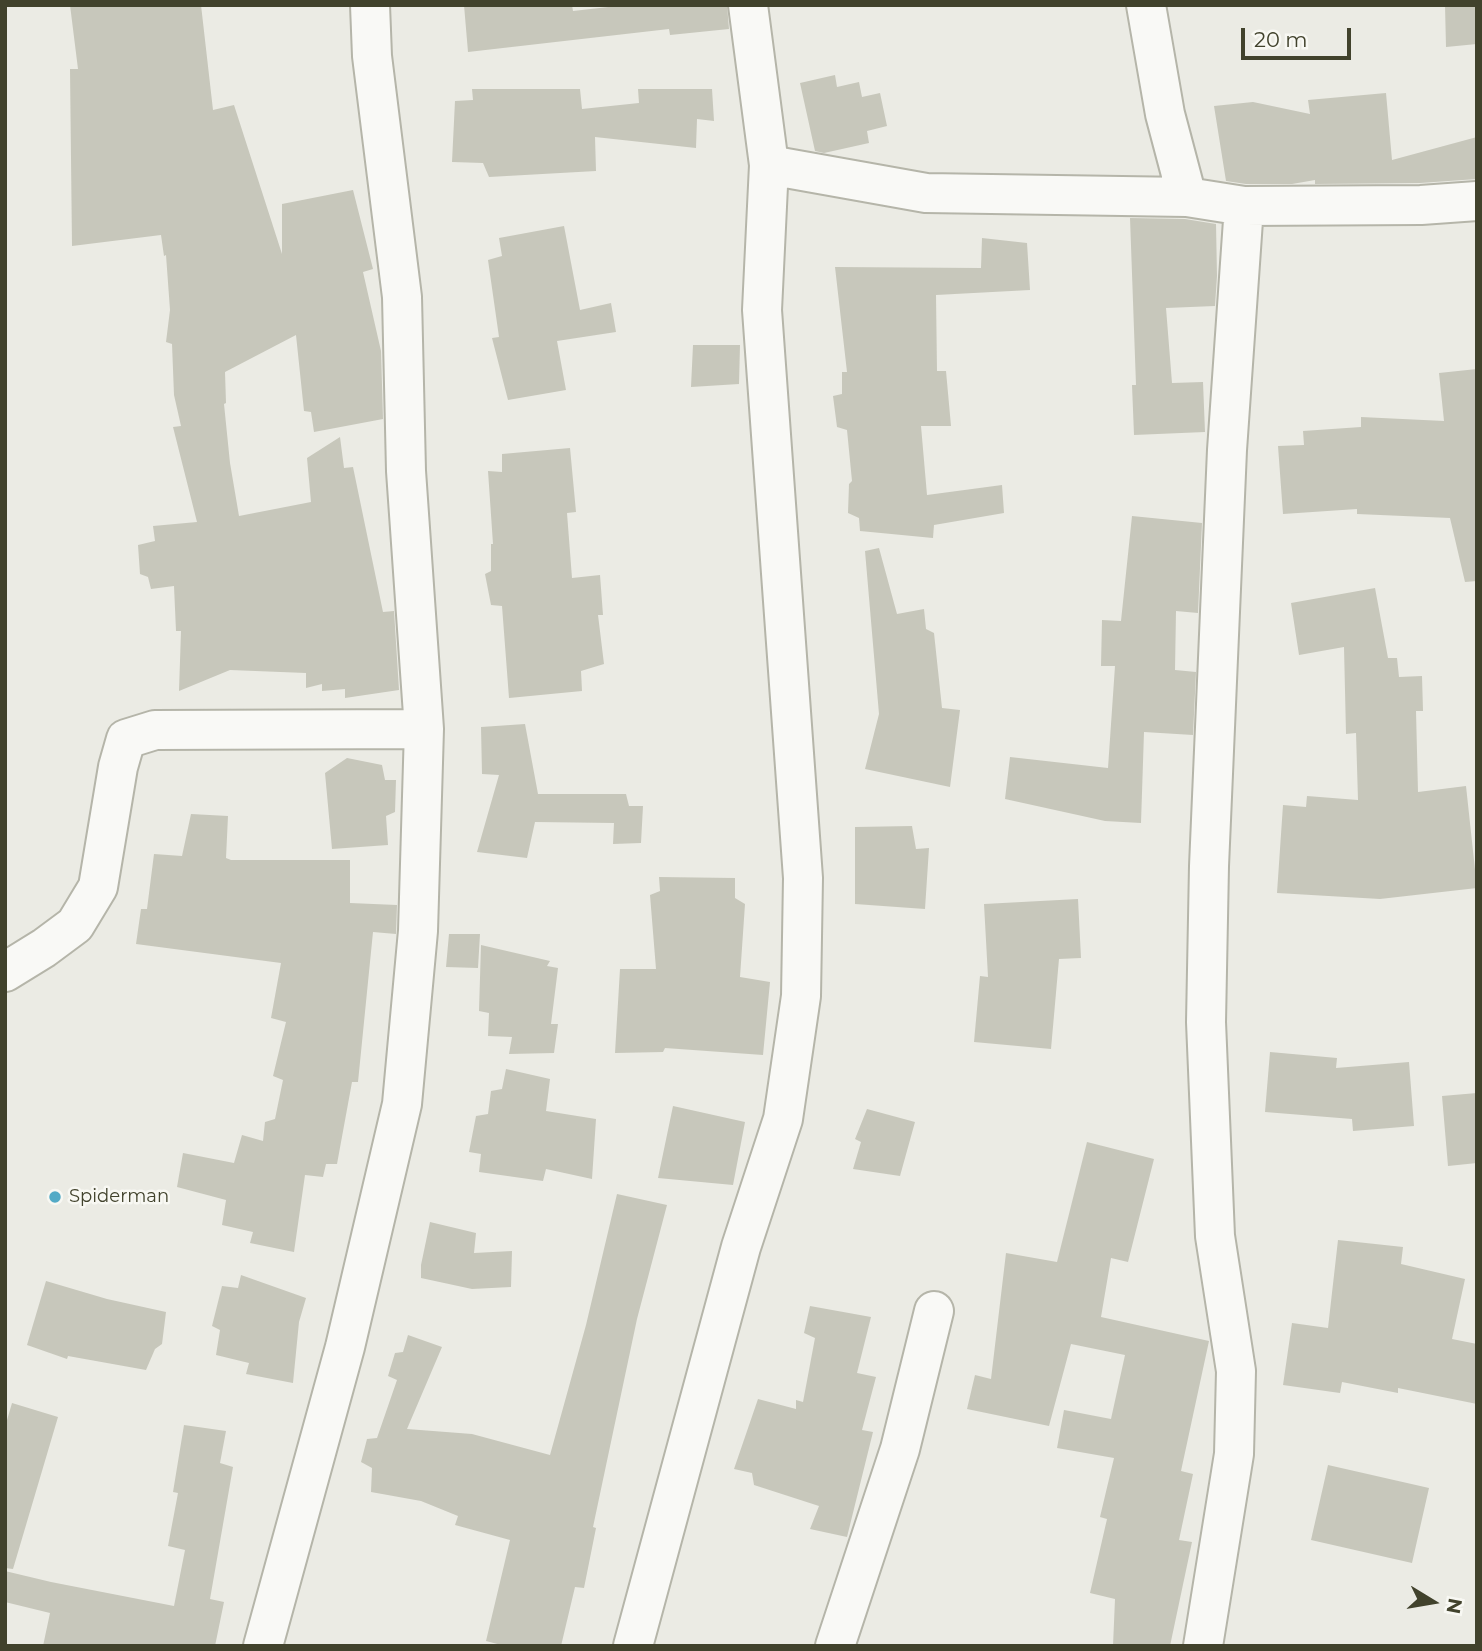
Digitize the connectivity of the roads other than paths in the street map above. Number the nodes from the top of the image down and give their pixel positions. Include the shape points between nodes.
1 (370, 5) edge
2 (748, 5) edge
3 (1146, 5) edge
4 (769, 165) junction
5 (1187, 197) junction
6 (1477, 201) edge
7 (1244, 206) junction
8 (424, 729) junction
9 (5, 972) edge
10 (934, 1311) dead end
11 (263, 1646) edge
12 (633, 1646) edge
13 (835, 1646) edge
14 (1203, 1646) edge

1 - 8 street via 372,56 402,298 406,471
2 - 4 street
3 - 5 street via 1165,114
4 - 5 street via 926,193
4 - 12 street via 762,310 803,878 801,996 783,1119 741,1247
5 - 7 street
6 - 7 street
7 - 14 street via 1227,450 1206,1022 1215,1236 1236,1371 1234,1454
8 - 9 street via 155,730 126,739 97,887 75,925
8 - 11 street via 418,931 402,1104 345,1347
10 - 13 street via 900,1449

